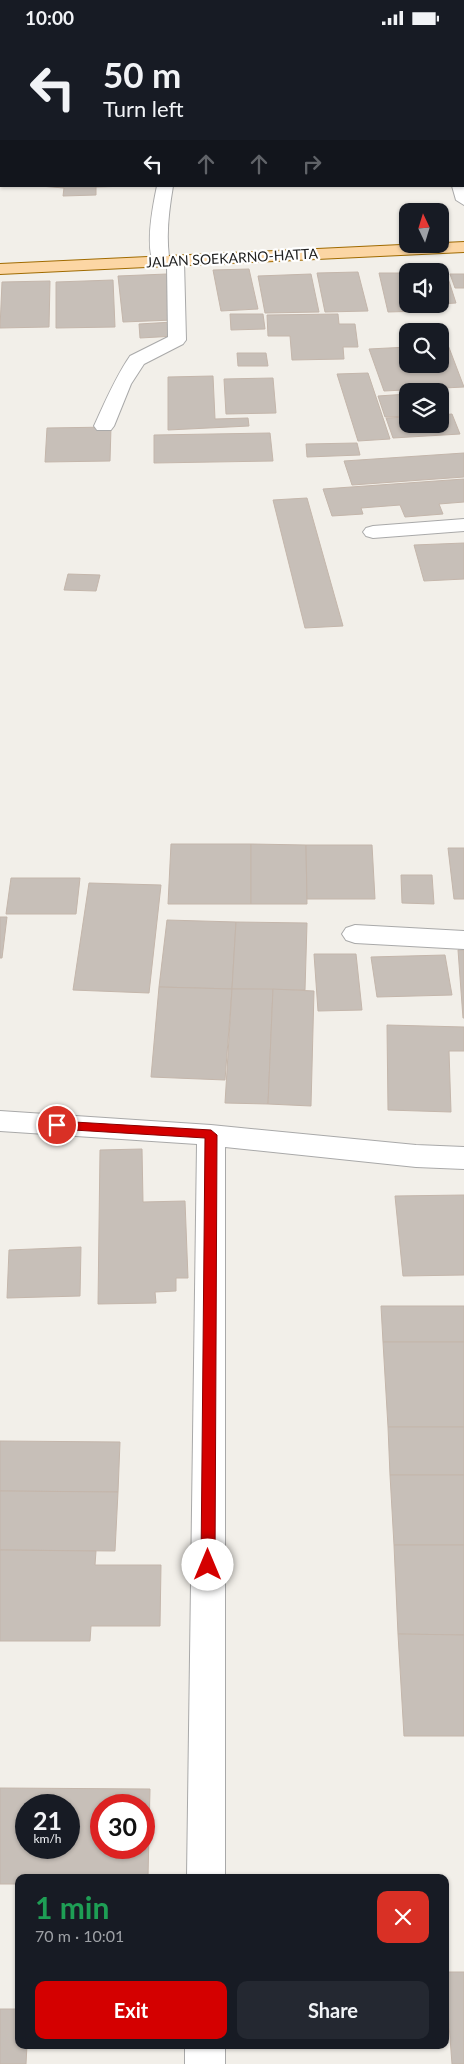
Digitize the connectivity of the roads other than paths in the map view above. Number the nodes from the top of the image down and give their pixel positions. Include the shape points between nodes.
1 (164, 187) edge
2 (464, 247) edge
3 (168, 261) junction
4 (0, 269) edge
5 (104, 426) dead end
6 (464, 525) edge
7 (373, 532) dead end
8 (355, 934) dead end
9 (464, 940) edge
10 (0, 1121) edge
11 (211, 1135) junction
12 (464, 1158) edge
13 (206, 1874) edge
14 (205, 2049) edge
15 (205, 2064) edge

1 - 3 street via 158,244
2 - 3 main road, JALAN SOEKARNO-HATTA
3 - 4 main road, JALAN SOEKARNO-HATTA
3 - 5 street via 177,340 137,360 122,383
6 - 7 street
8 - 9 street
10 - 11 street
11 - 12 street
11 - 13 street
14 - 15 street

